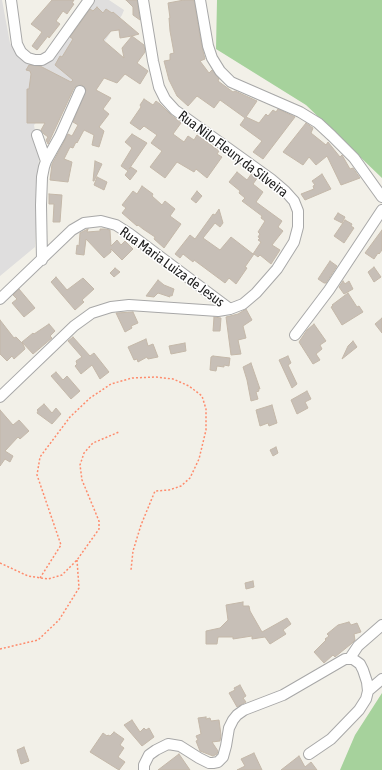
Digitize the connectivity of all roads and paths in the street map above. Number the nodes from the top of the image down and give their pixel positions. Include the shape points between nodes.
1 (11, 0) edge
2 (89, 0) edge
3 (143, 0) edge
4 (200, 0) edge
5 (80, 92) dead end
6 (38, 135) dead end
7 (46, 161) junction
8 (382, 197) edge
9 (382, 210) edge
10 (42, 260) junction
11 (0, 299) edge
12 (230, 309) junction
13 (295, 335) dead end
14 (0, 397) edge
15 (119, 432) dead end
16 (77, 560) junction
17 (0, 563) edge
18 (131, 570) dead end
19 (40, 578) junction
20 (382, 625) edge
21 (0, 649) edge
22 (350, 658) junction
23 (382, 679) edge
24 (368, 691) junction
25 (308, 754) dead end
26 (144, 770) edge

1 - 2 street via 17,44 21,52 35,60 49,56
3 - 12 street, Rua Nilo Fleury da Silveira via 159,87 165,99 175,110 276,183 294,201 298,211 298,227 294,242 277,269 256,293 242,304
4 - 8 street via 208,46 220,71 232,82 300,112 318,123 354,158
5 - 7 street
6 - 7 street
7 - 10 street via 42,177
9 - 13 street via 329,290
10 - 11 street, Rua Maria Luiza de Jesus
10 - 12 street, Rua Maria Luiza de Jesus via 72,230 84,223 101,221 116,225 130,234
12 - 14 street, Rua Nilo Fleury da Silveira via 204,311 129,305 111,307 92,314 74,326
15 - 16 path via 93,443 84,453 80,465 82,480 99,521 99,529
16 - 19 path via 62,575 48,579
16 - 21 path via 79,588 59,620 38,640
17 - 19 path via 28,576
18 - 19 path via 133,551 155,491 181,486 190,478 199,458 206,430 206,409 202,396 173,378 132,378 111,384 90,398 70,417 40,457 37,475 61,545
20 - 22 street via 358,646
22 - 24 street via 360,664
22 - 26 street via 283,695 237,715 228,728 223,757 218,762 209,762 180,746 168,744 149,755
23 - 24 street
24 - 25 street via 366,699 346,724 331,739

